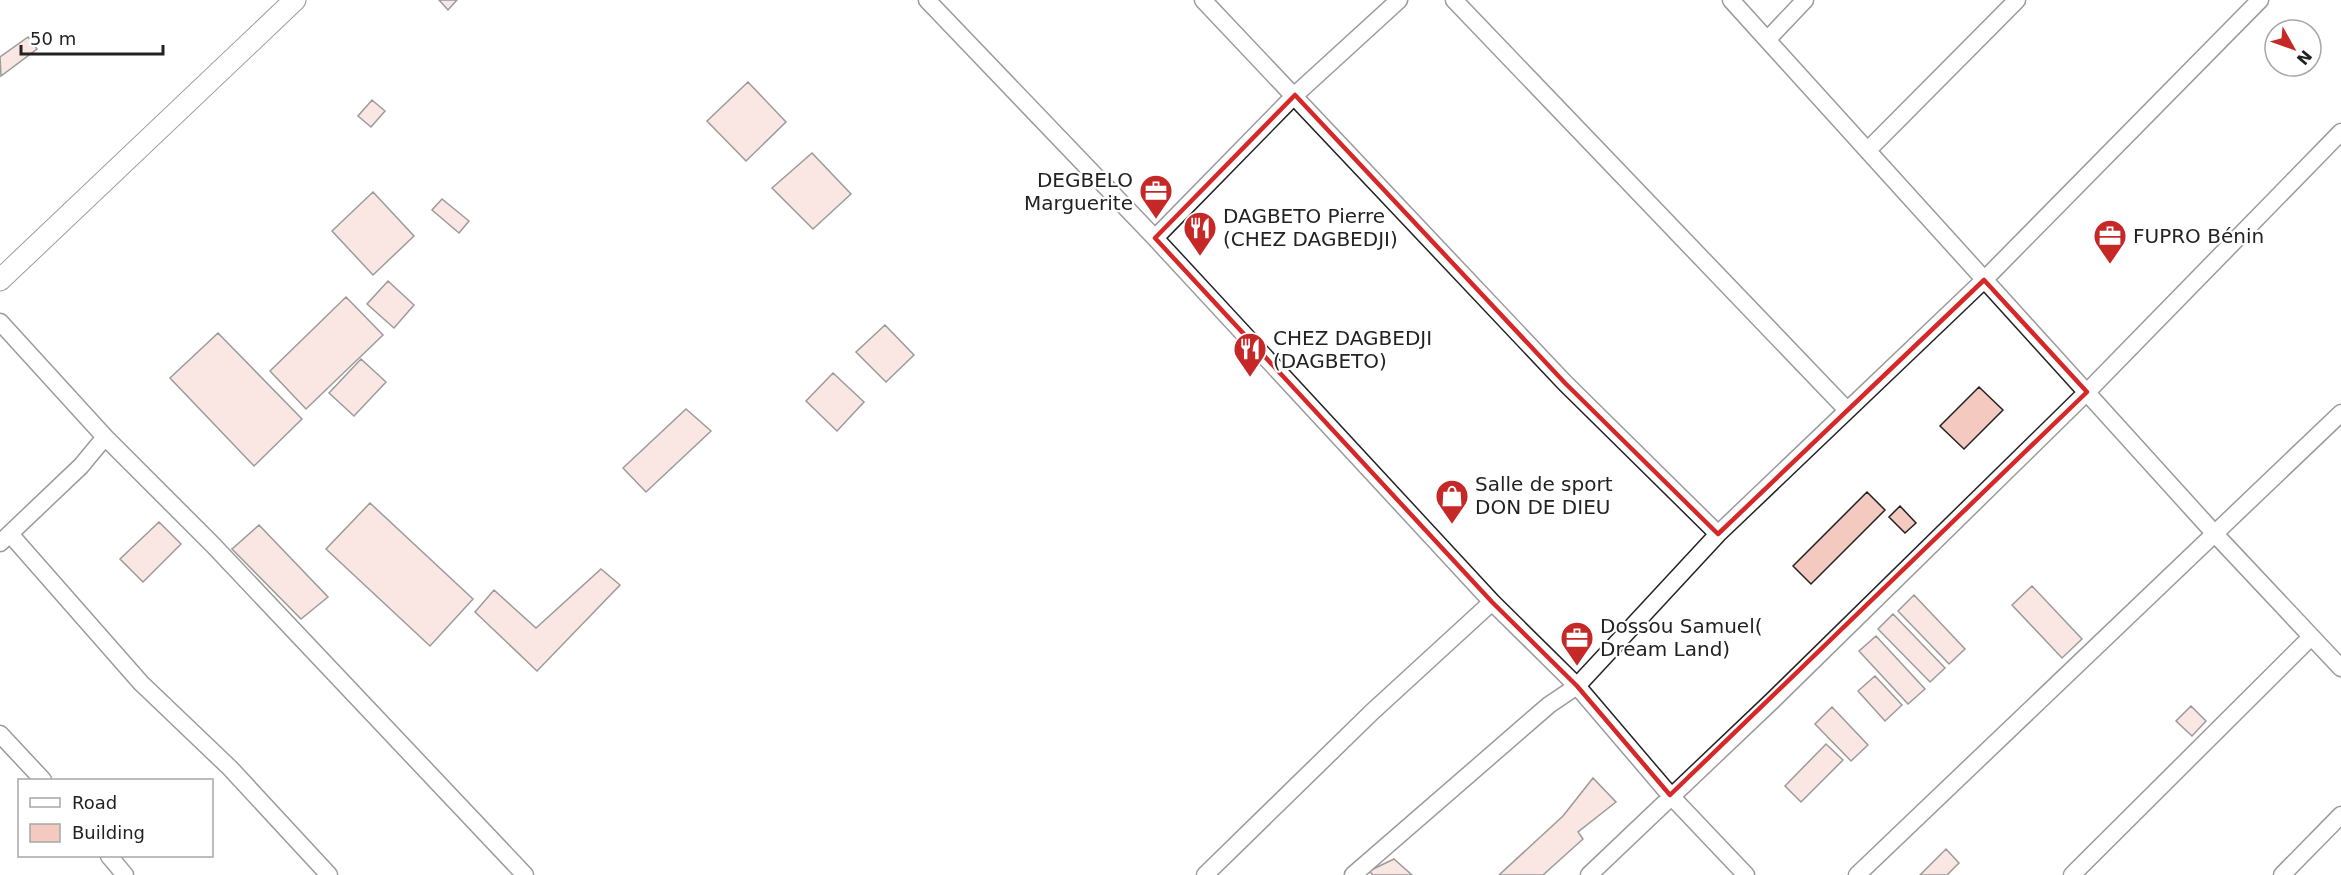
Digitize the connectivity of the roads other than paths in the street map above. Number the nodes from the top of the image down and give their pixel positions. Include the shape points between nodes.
1 (295, 0) edge
2 (927, 0) edge
3 (1203, 0) edge
4 (1399, 0) edge
5 (1454, 0) edge
6 (1731, 0) edge
7 (1805, 0) edge
8 (2018, 0) edge
9 (2260, 0) edge
10 (1768, 39) junction
11 (1295, 96) junction
12 (2341, 132) edge
13 (1869, 149) junction
14 (1155, 238) junction
15 (0, 280) edge
16 (1984, 280) junction
17 (0, 322) edge
18 (2087, 392) junction
19 (1847, 410) junction
20 (2341, 413) edge
21 (105, 437) junction
22 (1718, 534) junction
23 (2215, 534) junction
24 (5, 539) edge
25 (1492, 602) junction
26 (2311, 637) junction
27 (2341, 668) edge
28 (1577, 686) junction
29 (0, 734) edge
30 (42, 779) edge
31 (1671, 795) junction
32 (2341, 815) edge
33 (111, 857) edge
34 (518, 873) edge
35 (2288, 873) edge
36 (125, 875) edge
37 (329, 875) edge
38 (1204, 875) edge
39 (1353, 875) edge
40 (1588, 875) edge
41 (1746, 875) edge
42 (1857, 875) edge
43 (2072, 875) edge

1 - 15 street
2 - 14 street
3 - 11 street
4 - 11 street
5 - 19 street
6 - 10 street
7 - 10 street
8 - 13 street
9 - 16 street
10 - 13 street
11 - 14 street
11 - 22 street via 1565,382
12 - 18 street
13 - 16 street
14 - 25 street
16 - 18 street
16 - 19 street
17 - 21 street
18 - 23 street
18 - 31 street
19 - 22 street
20 - 23 street
21 - 24 street via 81,466
21 - 34 street via 213,545
22 - 28 street
23 - 26 street
23 - 42 street
24 - 37 street via 141,683 230,768
25 - 28 street
25 - 38 street
26 - 27 street
26 - 43 street
28 - 31 street
28 - 39 street via 1549,705
29 - 30 street
31 - 40 street
31 - 41 street
32 - 35 street
33 - 36 street

